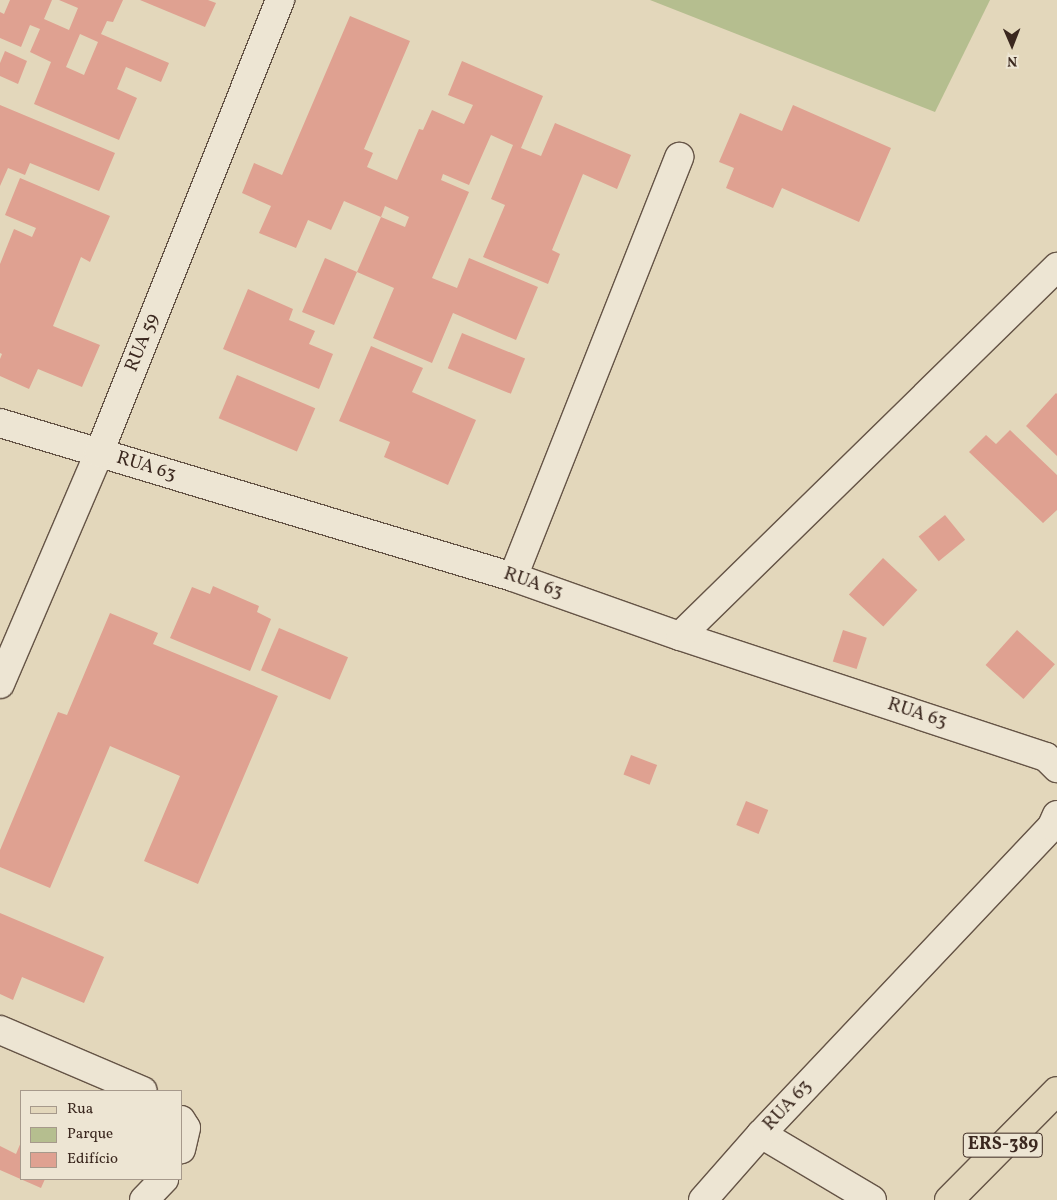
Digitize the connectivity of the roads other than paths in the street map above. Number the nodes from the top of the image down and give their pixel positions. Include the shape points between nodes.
1 (280, 0) edge
2 (679, 156) dead end
3 (1057, 267) edge
4 (0, 423) edge
5 (99, 453) junction
6 (513, 577) junction
7 (680, 636) junction
8 (0, 684) edge
9 (1057, 768) edge
10 (1057, 815) edge
11 (0, 1030) edge
12 (141, 1090) edge
13 (1057, 1091) edge
14 (182, 1122) edge
15 (761, 1134) junction
16 (182, 1145) edge
17 (163, 1180) edge
18 (144, 1200) edge
19 (703, 1200) edge
20 (872, 1200) edge
21 (949, 1200) edge

1 - 5 street, RUA 59
2 - 6 street
3 - 7 street
4 - 5 street, RUA 63
5 - 6 street, RUA 63
5 - 8 street, RUA 59
6 - 7 street, RUA 63
7 - 9 street, RUA 63 via 1046,757
10 - 15 street, RUA 63 via 1052,826
11 - 12 street
13 - 21 main road, ERS-389
14 - 16 street via 186,1128
15 - 19 street, RUA 63
15 - 20 street
17 - 18 street

